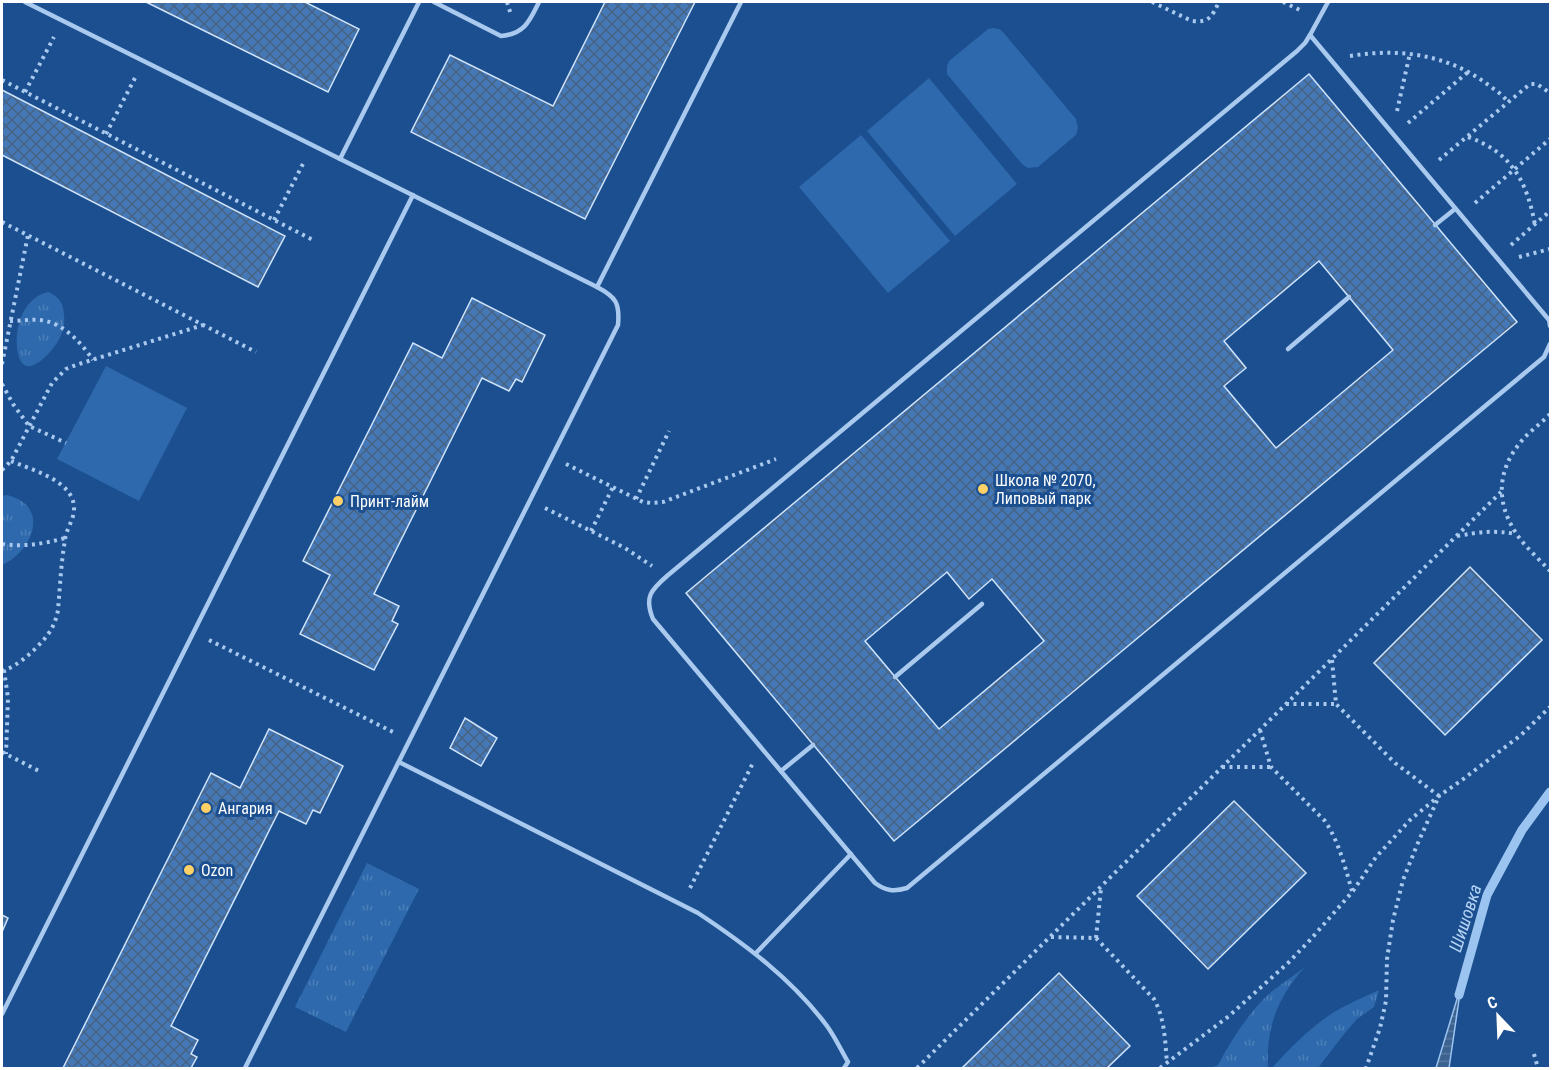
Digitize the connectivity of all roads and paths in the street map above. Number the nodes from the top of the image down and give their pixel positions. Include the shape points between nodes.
1 (25, 2) edge
2 (419, 2) edge
3 (434, 2) edge
4 (540, 2) edge
5 (741, 2) edge
6 (1152, 2) edge
7 (1219, 2) edge
8 (1282, 2) edge
9 (1328, 2) edge
10 (1299, 10) dead end
11 (63, 20) junction
12 (1310, 35) junction
13 (1410, 53) junction
14 (144, 61) junction
15 (1332, 61) junction
16 (1468, 72) junction
17 (2, 80) edge
18 (25, 92) junction
19 (1551, 93) edge
20 (1508, 102) junction
21 (106, 134) junction
22 (1393, 134) junction
23 (1467, 137) junction
24 (1551, 139) edge
25 (313, 145) junction
26 (340, 159) junction
27 (1515, 170) junction
28 (1425, 172) junction
29 (413, 195) junction
30 (1455, 209) junction
31 (1551, 211) edge
32 (1461, 215) junction
33 (274, 220) junction
34 (2, 222) edge
35 (1436, 225) dead end
36 (1535, 225) junction
37 (28, 235) junction
38 (313, 240) dead end
39 (1551, 249) edge
40 (1498, 260) junction
41 (597, 287) junction
42 (1349, 297) dead end
43 (10, 321) junction
44 (204, 326) junction
45 (1551, 326) edge
46 (1551, 344) edge
47 (1288, 349) dead end
48 (256, 352) dead end
49 (93, 360) junction
50 (2, 364) edge
51 (2, 384) edge
52 (1551, 414) edge
53 (29, 426) junction
54 (669, 431) dead end
55 (66, 443) dead end
56 (784, 456) dead end
57 (552, 457) junction
58 (11, 461) junction
59 (2, 471) edge
60 (613, 487) junction
61 (1501, 492) junction
62 (636, 498) junction
63 (549, 510) dead end
64 (591, 531) junction
65 (1516, 534) junction
66 (1456, 536) junction
67 (65, 538) junction
68 (2, 544) edge
69 (1551, 570) edge
70 (667, 576) junction
71 (982, 604) dead end
72 (194, 633) junction
73 (1332, 659) junction
74 (3, 670) edge
75 (895, 677) dead end
76 (1336, 704) junction
77 (1286, 705) junction
78 (1551, 707) edge
79 (1260, 730) junction
80 (410, 740) junction
81 (813, 745) dead end
82 (761, 747) junction
83 (4, 753) edge
84 (399, 762) junction
85 (1271, 766) junction
86 (1222, 767) junction
87 (39, 771) dead end
88 (781, 771) junction
89 (1439, 796) junction
90 (851, 854) junction
91 (1101, 887) junction
92 (1353, 891) junction
93 (681, 905) junction
94 (1050, 937) junction
95 (1096, 938) junction
96 (756, 953) junction
97 (2, 1014) edge
98 (1534, 1053) dead end
99 (1167, 1063) junction
100 (245, 1068) edge
101 (844, 1068) edge
102 (916, 1068) edge
103 (1160, 1068) edge
104 (1366, 1068) edge
105 (1538, 1068) edge

1 - 11 lane
2 - 26 lane
3 - 4 lane via 501,36 524,28
5 - 41 lane
6 - 7 path via 1198,22 1212,16
8 - 10 path
9 - 12 lane
11 - 14 lane
11 - 18 path
12 - 15 lane
12 - 70 lane via 1297,51
13 - 15 path via 1383,52
13 - 16 path
13 - 22 path
14 - 21 path
14 - 25 lane
15 - 22 lane
16 - 20 path
16 - 22 path
17 - 18 path
18 - 21 path
19 - 20 path via 1530,84
20 - 23 path
21 - 33 path
22 - 28 lane
23 - 27 path via 1500,153
23 - 28 path
24 - 27 path
25 - 26 lane
25 - 33 path
26 - 29 lane
27 - 32 path
27 - 36 path via 1525,187
28 - 30 lane
29 - 41 lane
29 - 72 lane
30 - 32 lane
30 - 35 lane
31 - 36 path
32 - 40 lane
33 - 38 path
34 - 37 path
36 - 40 path
37 - 43 path
37 - 44 path
39 - 40 path
40 - 45 lane
41 - 57 lane via 615,302 618,325
42 - 47 lane
43 - 49 path via 39,320 59,326
43 - 50 path
44 - 48 path
44 - 49 path
46 - 90 lane via 1544,357 907,888 882,888
49 - 53 path via 57,377
51 - 53 path
52 - 61 path via 1520,443 1506,466
53 - 55 path
53 - 58 path
54 - 62 path
56 - 62 path via 663,502
57 - 60 path
57 - 80 lane
58 - 59 path
58 - 67 path via 69,490 74,510
60 - 62 path
60 - 64 path
61 - 65 path via 1505,513
61 - 66 path
63 - 64 path
64 - 70 path
65 - 66 path via 1483,531
65 - 69 path
66 - 73 path
67 - 68 path via 38,545
67 - 74 path via 56,621 43,640 16,665
70 - 82 lane via 650,594 653,619
71 - 75 lane
72 - 80 path
72 - 97 lane
73 - 76 path
73 - 77 path
74 - 83 path via 8,698
76 - 77 path
76 - 89 path via 1395,763
77 - 79 path
78 - 89 path via 1521,735
79 - 85 path
79 - 86 path
80 - 84 lane
81 - 88 lane
82 - 88 lane
82 - 93 path
83 - 87 path
84 - 93 lane
84 - 100 lane
85 - 86 path
85 - 92 path via 1331,829
86 - 91 path
88 - 90 lane
89 - 92 path via 1376,857
89 - 104 path via 1403,880 1387,959 1386,1001
90 - 96 lane
91 - 94 path
91 - 95 path
92 - 99 path via 1268,982
93 - 96 lane
94 - 95 path
94 - 102 path
95 - 99 path via 1154,999 1164,1028
96 - 101 lane via 828,1027 848,1062
98 - 105 path
99 - 103 path

